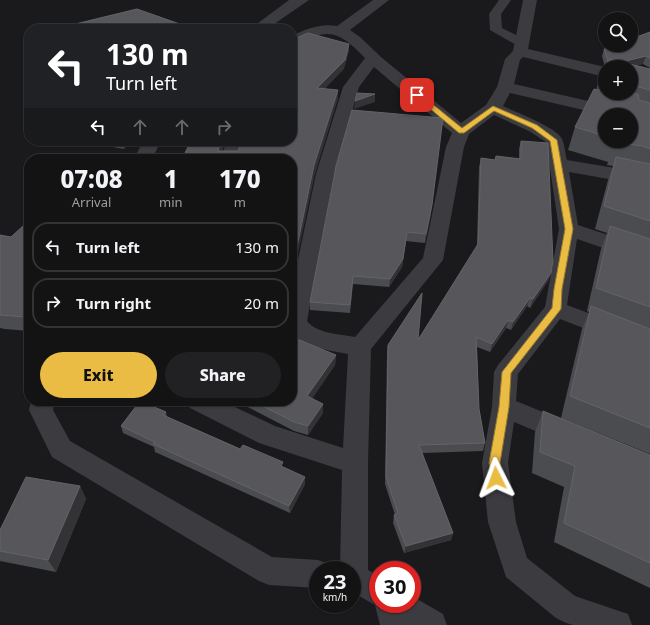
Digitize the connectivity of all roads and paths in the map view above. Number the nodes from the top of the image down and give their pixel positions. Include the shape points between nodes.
1 (302, 0) edge
2 (382, 0) edge
3 (506, 0) edge
4 (530, 0) edge
5 (264, 24) edge
6 (339, 31) junction
7 (297, 40) edge
8 (521, 48) junction
9 (373, 58) junction
10 (598, 70) edge
11 (505, 88) junction
12 (493, 108) junction
13 (598, 109) edge
14 (462, 132) junction
15 (559, 165) junction
16 (650, 182) edge
17 (569, 229) junction
18 (650, 257) edge
19 (556, 309) junction
20 (297, 317) edge
21 (297, 323) edge
22 (650, 345) edge
23 (360, 347) junction
24 (42, 406) edge
25 (210, 406) edge
26 (504, 407) junction
27 (584, 440) edge
28 (356, 463) junction
29 (353, 561) edge
30 (309, 573) edge
31 (392, 613) edge
32 (413, 613) edge
33 (564, 617) edge
34 (396, 625) edge
35 (432, 625) edge
36 (617, 625) edge

1 - 5 street
2 - 6 street
3 - 8 lane via 494,11 493,22 496,30
4 - 8 street
6 - 7 street via 322,29
6 - 9 street via 353,37
8 - 10 street
8 - 11 street via 513,59
9 - 14 street
9 - 20 street via 351,88 325,174
11 - 12 street
11 - 13 street
12 - 14 street
12 - 15 street via 535,127 554,140
14 - 23 street via 455,147 432,260
15 - 16 street
15 - 17 street
17 - 18 street
17 - 19 street
19 - 22 street
19 - 26 street via 506,372
21 - 23 street via 303,332 322,340
23 - 28 street
24 - 30 street via 41,410 60,449 269,570
25 - 28 street via 268,435
26 - 27 street
26 - 33 street via 495,463 502,522 516,567
28 - 29 street
31 - 34 street
32 - 35 street
33 - 36 street

